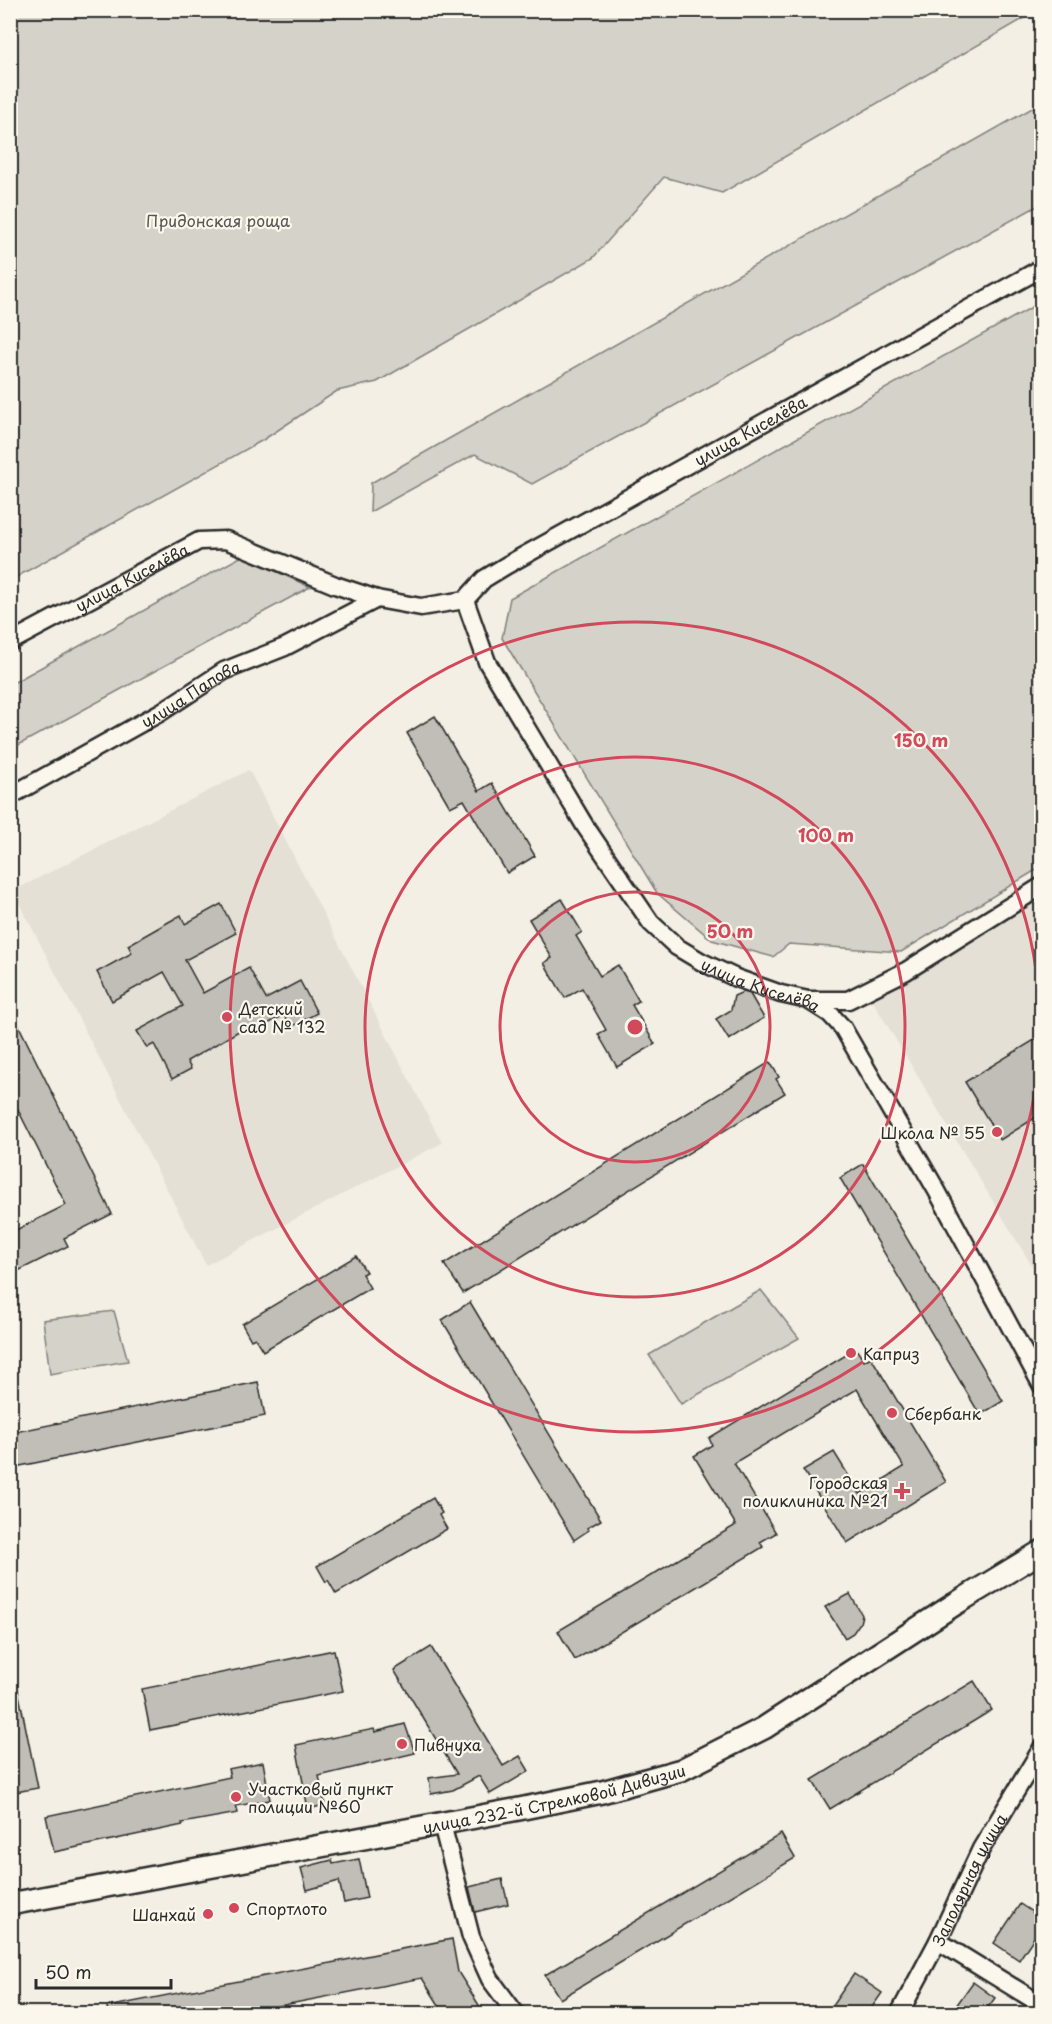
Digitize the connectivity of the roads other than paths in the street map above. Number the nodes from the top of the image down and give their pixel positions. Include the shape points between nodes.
1 (1041, 268) edge
2 (377, 599) junction
3 (465, 600) junction
4 (10, 642) edge
5 (10, 796) edge
6 (1041, 886) edge
7 (808, 1000) junction
8 (1041, 1386) edge
9 (1041, 1551) edge
10 (1041, 1748) edge
11 (442, 1824) junction
12 (10, 1904) edge
13 (938, 1941) junction
14 (1041, 2005) edge
15 (516, 2013) edge
16 (899, 2013) edge

1 - 3 street, улица Киселёва via 507,565 484,579
2 - 3 street, улица Киселёва via 421,607
2 - 4 street, улица Киселёва via 226,540 199,541
2 - 5 street, улица Папова via 285,647 224,671 161,712
3 - 7 street, улица Киселёва via 487,662 585,826 651,923 677,947 702,962 736,978
6 - 7 street via 906,971 848,1000
7 - 8 street, улица Киселёва via 830,1014 843,1029 937,1191
9 - 11 street, улица 232-й Стрелковой Дивизии via 764,1728 681,1770 602,1792
10 - 13 street, Заполярная улица via 981,1849
11 - 12 street, улица 232-й Стрелковой Дивизии
11 - 15 street via 471,1937 490,1978
13 - 14 street
13 - 16 street, Заполярная улица

